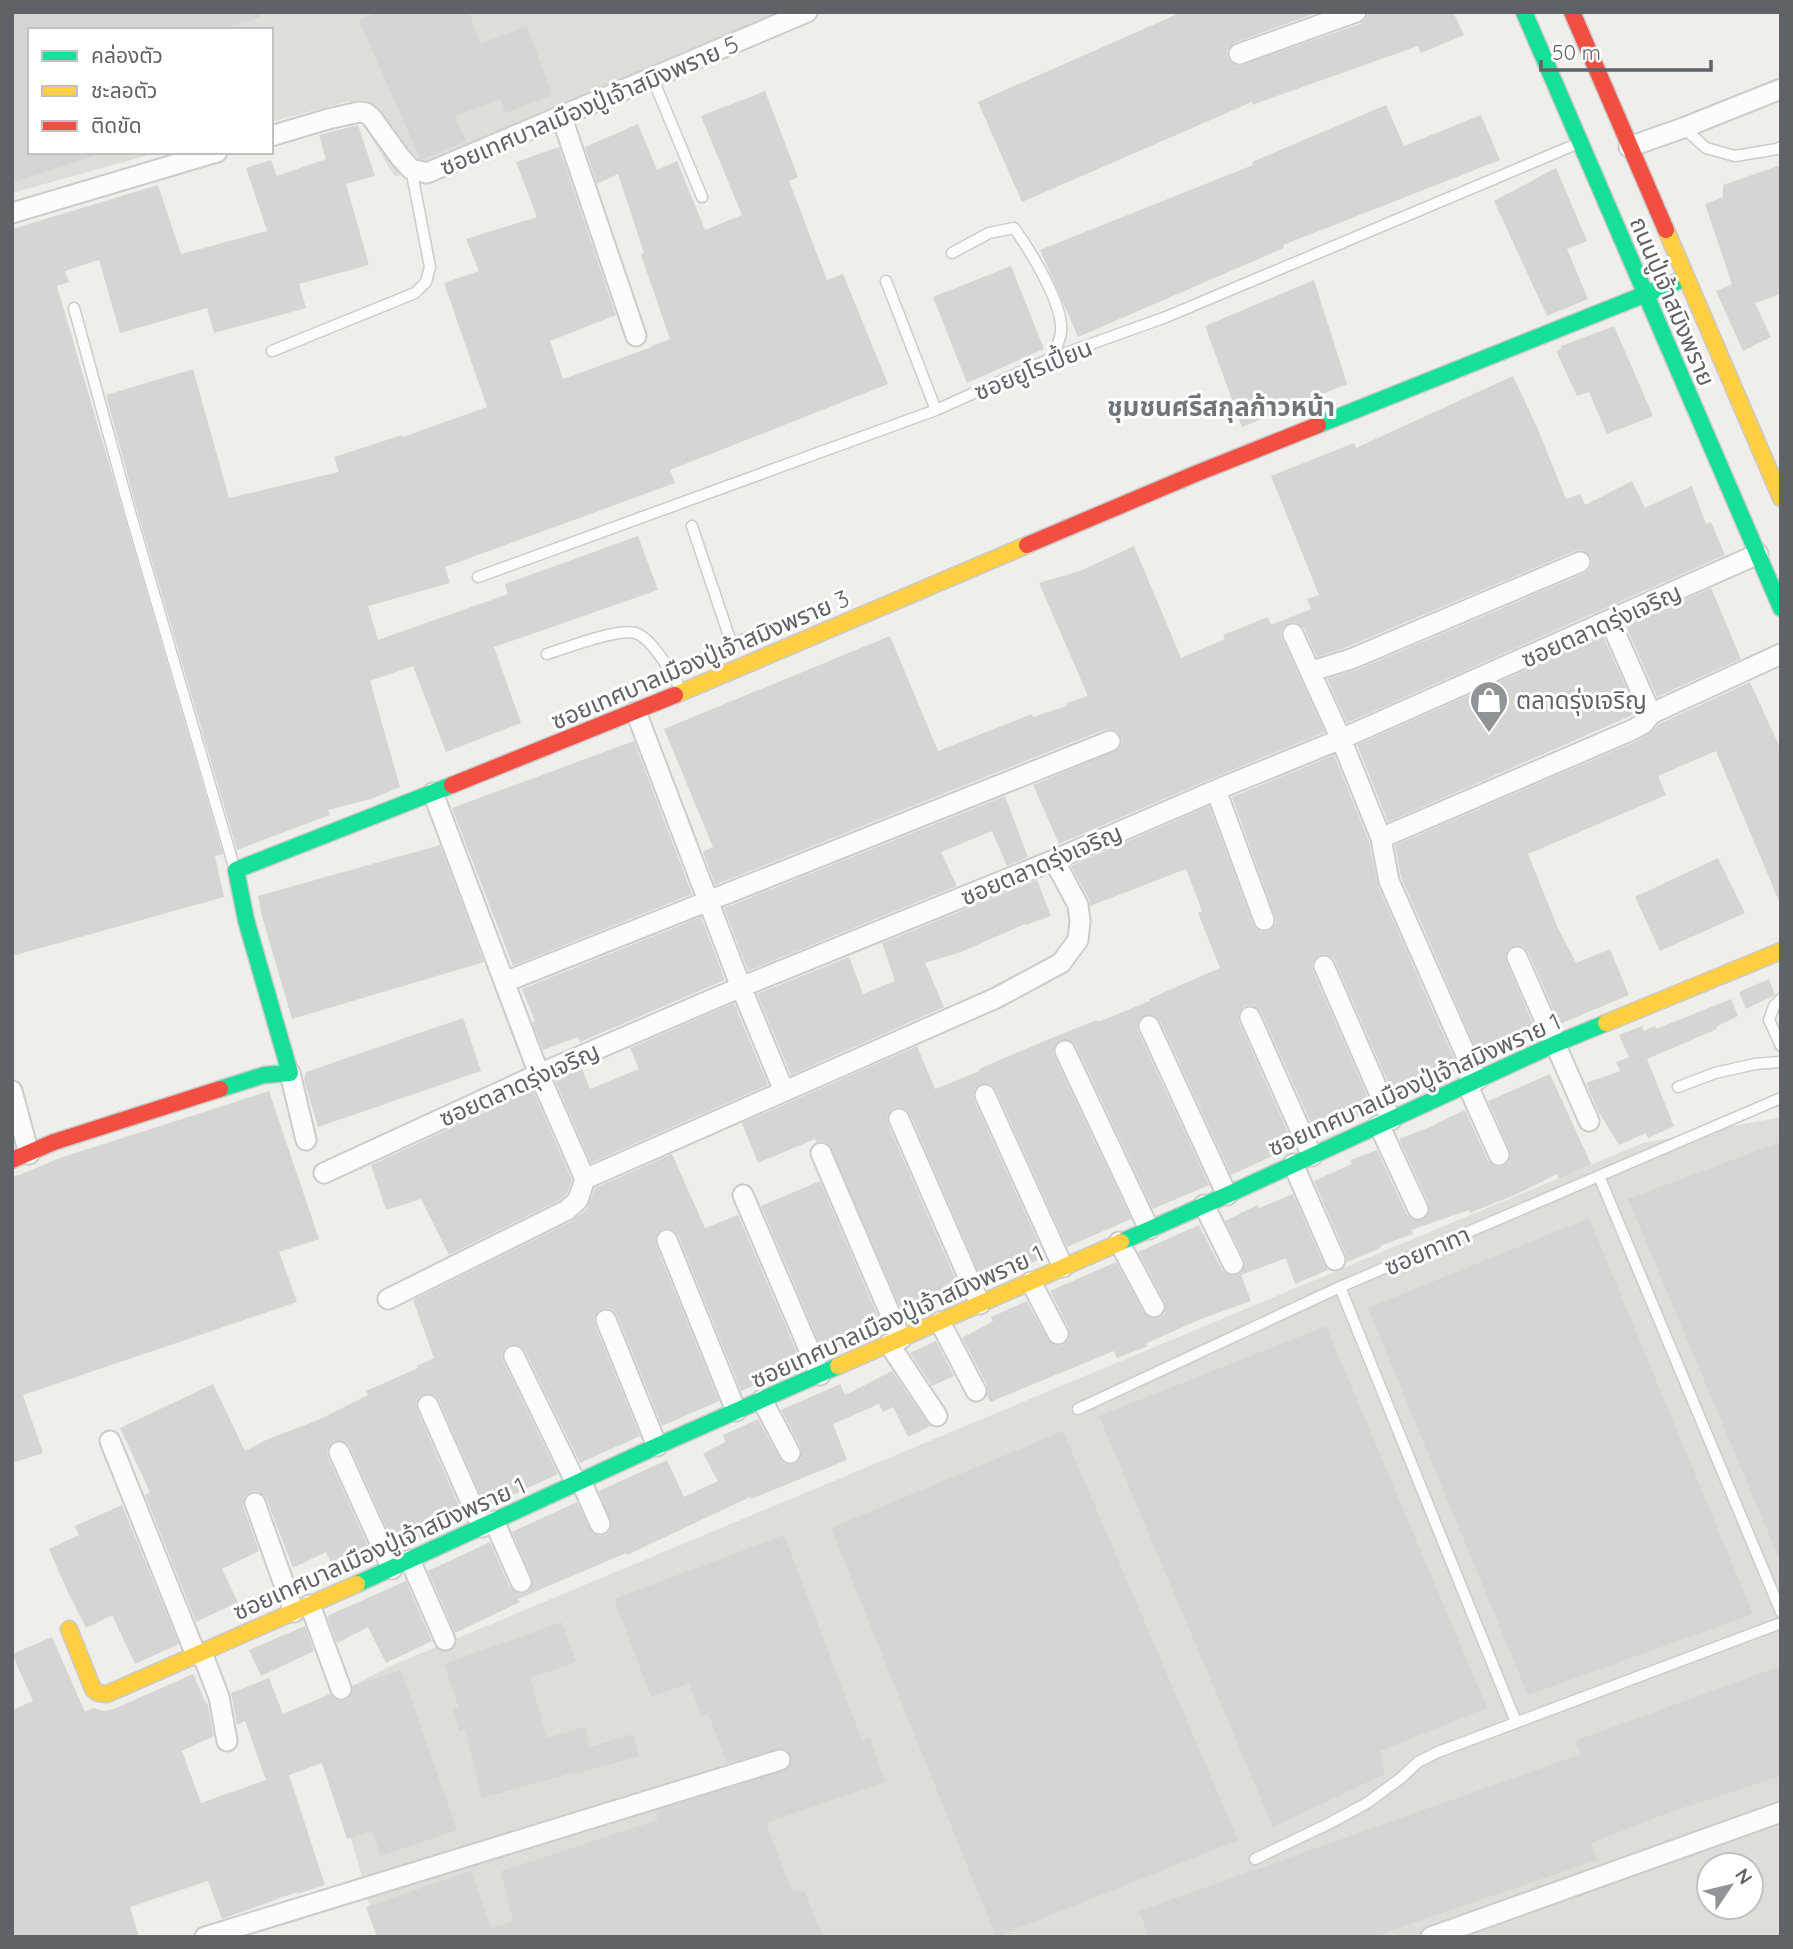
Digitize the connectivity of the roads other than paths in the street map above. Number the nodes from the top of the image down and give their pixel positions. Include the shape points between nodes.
1 (807, 12) edge
2 (1356, 12) edge
3 (1524, 12) edge
4 (1575, 13) edge
5 (1239, 54) dead end
6 (652, 77) junction
7 (1781, 89) edge
8 (561, 115) junction
9 (1683, 128) junction
10 (273, 135) edge
11 (1580, 143) junction
12 (1629, 147) junction
13 (1781, 147) edge
14 (210, 154) edge
15 (411, 169) junction
16 (702, 197) dead end
17 (12, 213) edge
18 (952, 253) dead end
19 (1686, 278) junction
20 (886, 281) dead end
21 (1645, 295) junction
22 (74, 308) dead end
23 (636, 336) dead end
24 (272, 351) dead end
25 (1052, 358) junction
26 (936, 410) junction
27 (1781, 498) edge
28 (692, 526) dead end
29 (1758, 554) junction
30 (1580, 562) dead end
31 (478, 577) dead end
32 (1781, 608) edge
33 (1610, 621) junction
34 (756, 634) dead end
35 (1293, 634) dead end
36 (732, 645) junction
37 (547, 654) dead end
38 (1781, 654) edge
39 (1312, 671) junction
40 (670, 672) junction
41 (683, 692) junction
42 (636, 712) junction
43 (1651, 714) junction
44 (1341, 739) junction
45 (1110, 741) dead end
46 (1216, 790) junction
47 (433, 793) junction
48 (1381, 838) junction
49 (1054, 860) junction
50 (236, 870) junction
51 (708, 902) junction
52 (1264, 920) dead end
53 (1781, 951) edge
54 (1517, 957) dead end
55 (1324, 966) dead end
56 (505, 982) junction
57 (741, 987) junction
58 (1781, 999) edge
59 (1250, 1017) dead end
60 (1149, 1026) dead end
61 (1555, 1044) junction
62 (1781, 1046) edge
63 (1065, 1051) dead end
64 (1781, 1062) edge
65 (290, 1073) junction
66 (539, 1074) junction
67 (1472, 1082) junction
68 (1678, 1087) dead end
69 (12, 1091) edge
70 (783, 1091) junction
71 (985, 1095) dead end
72 (1781, 1098) edge
73 (899, 1119) dead end
74 (1589, 1121) dead end
75 (1385, 1122) junction
76 (306, 1139) dead end
77 (821, 1153) dead end
78 (1312, 1156) junction
79 (1499, 1156) dead end
80 (21, 1157) edge
81 (1293, 1164) junction
82 (324, 1173) dead end
83 (1599, 1176) junction
84 (585, 1179) junction
85 (743, 1195) dead end
86 (1227, 1195) junction
87 (1204, 1205) junction
88 (1418, 1209) dead end
89 (1149, 1229) junction
90 (667, 1240) dead end
91 (1119, 1242) junction
92 (1335, 1260) dead end
93 (1233, 1264) dead end
94 (1063, 1267) junction
95 (1031, 1282) junction
96 (1340, 1287) junction
97 (388, 1298) dead end
98 (980, 1304) junction
99 (1154, 1307) dead end
100 (606, 1321) dead end
101 (940, 1322) junction
102 (1058, 1334) dead end
103 (895, 1342) junction
104 (514, 1356) dead end
105 (820, 1375) junction
106 (976, 1391) dead end
107 (762, 1400) junction
108 (428, 1405) dead end
109 (1077, 1409) dead end
110 (736, 1411) junction
111 (937, 1416) dead end
112 (110, 1441) dead end
113 (657, 1446) junction
114 (339, 1452) dead end
115 (790, 1453) dead end
116 (579, 1482) junction
117 (255, 1503) dead end
118 (488, 1524) junction
119 (600, 1524) dead end
120 (401, 1565) junction
121 (521, 1582) dead end
122 (302, 1608) junction
123 (1781, 1612) edge
124 (1781, 1623) edge
125 (69, 1629) dead end
126 (445, 1640) dead end
127 (199, 1654) junction
128 (341, 1689) dead end
129 (1516, 1722) junction
130 (227, 1741) dead end
131 (780, 1760) dead end
132 (1781, 1812) edge
133 (1255, 1859) dead end
134 (205, 1937) edge
135 (1431, 1937) edge

1 - 6 street, ซอยเทศบาลเมืองปู่เจ้าสมิงพราย 5
2 - 5 street
3 - 11 street, ถนนปู่เจ้าสมิงพราย
4 - 12 street, ถนนปู่เจ้าสมิงพราย
6 - 8 street, ซอยเทศบาลเมืองปู่เจ้าสมิงพราย 5
6 - 16 lane
7 - 9 street
8 - 15 street, ซอยเทศบาลเมืองปู่เจ้าสมิงพราย 5 via 427,173
8 - 23 street
9 - 12 street
9 - 13 lane via 1706,148 1735,156
10 - 15 street, ซอยเทศบาลเมืองปู่เจ้าสมิงพราย 5 via 366,113
11 - 21 street, ถนนปู่เจ้าสมิงพราย
11 - 25 lane, ซอยยูโรเปี้ยน via 1166,317
12 - 19 street, ถนนปู่เจ้าสมิงพราย
14 - 17 street
15 - 24 lane via 430,267 426,282 415,293
18 - 25 lane via 989,233 1014,229 1055,302 1061,332
19 - 21 street, ซอยเทศบาลเมืองปู่เจ้าสมิงพราย 3
19 - 27 street, ถนนปู่เจ้าสมิงพราย
20 - 26 lane
21 - 29 street, ถนนปู่เจ้าสมิงพราย
21 - 41 street, ซอยเทศบาลเมืองปู่เจ้าสมิงพราย 3 via 1195,474
22 - 50 lane
25 - 26 lane, ซอยยูโรเปี้ยน
26 - 31 lane, ซอยยูโรเปี้ยน
28 - 36 lane
29 - 32 street, ถนนปู่เจ้าสมิงพราย
29 - 33 street, ซอยตลาดรุ่งเจริญ
30 - 39 street
33 - 43 street
33 - 44 street, ซอยตลาดรุ่งเจริญ
34 - 36 lane
35 - 39 street
36 - 40 lane
37 - 40 lane via 620,632 638,634 657,651
38 - 43 street
39 - 44 street
40 - 41 lane
41 - 42 street, ซอยเทศบาลเมืองปู่เจ้าสมิงพราย 3
42 - 47 street, ซอยเทศบาลเมืองปู่เจ้าสมิงพราย 3
42 - 51 street
43 - 48 street via 1632,730
44 - 46 street, ซอยตลาดรุ่งเจริญ
44 - 48 street
45 - 51 street
46 - 49 street, ซอยตลาดรุ่งเจริญ
46 - 52 street
47 - 50 street, ซอยเทศบาลเมืองปู่เจ้าสมิงพราย 3
47 - 56 street
48 - 67 street via 1389,881
49 - 57 street, ซอยตลาดรุ่งเจริญ
49 - 70 street via 1078,905 1080,921 1078,940 1061,963 996,998
50 - 65 street
51 - 56 street
51 - 57 street
53 - 61 street, ซอยเทศบาลเมืองปู่เจ้าสมิงพราย 1
54 - 61 street
55 - 75 street
56 - 66 street
57 - 66 street, ซอยตลาดรุ่งเจริญ
57 - 70 street
58 - 62 lane via 1769,1020
59 - 78 street
60 - 86 street
61 - 67 street, ซอยเทศบาลเมืองปู่เจ้าสมิงพราย 1
61 - 74 street
63 - 89 street
64 - 68 lane via 1715,1073
65 - 76 street
65 - 80 street via 264,1075 54,1142
66 - 82 street, ซอยตลาดรุ่งเจริญ
66 - 84 street
67 - 75 street, ซอยเทศบาลเมืองปู่เจ้าสมิงพราย 1
67 - 79 street
69 - 80 street
70 - 84 street
71 - 94 street
72 - 83 lane, ซอยทาทา
73 - 98 street
75 - 78 street, ซอยเทศบาลเมืองปู่เจ้าสมิงพราย 1
75 - 88 street
77 - 103 street
78 - 81 street, ซอยเทศบาลเมืองปู่เจ้าสมิงพราย 1
81 - 86 street, ซอยเทศบาลเมืองปู่เจ้าสมิงพราย 1
81 - 92 street
83 - 96 lane, ซอยทาทา
83 - 123 lane
84 - 97 street via 578,1200 567,1210
85 - 105 street
86 - 87 street, ซอยเทศบาลเมืองปู่เจ้าสมิงพราย 1
87 - 89 street, ซอยเทศบาลเมืองปู่เจ้าสมิงพราย 1
87 - 93 street
89 - 91 street, ซอยเทศบาลเมืองปู่เจ้าสมิงพราย 1
90 - 110 street
91 - 94 street, ซอยเทศบาลเมืองปู่เจ้าสมิงพราย 1
91 - 99 street
94 - 95 street, ซอยเทศบาลเมืองปู่เจ้าสมิงพราย 1
95 - 98 street, ซอยเทศบาลเมืองปู่เจ้าสมิงพราย 1
95 - 102 street
96 - 109 lane, ซอยทาทา
96 - 129 lane
98 - 101 street, ซอยเทศบาลเมืองปู่เจ้าสมิงพราย 1
100 - 113 street
101 - 103 street, ซอยเทศบาลเมืองปู่เจ้าสมิงพราย 1
101 - 106 street
103 - 105 street, ซอยเทศบาลเมืองปู่เจ้าสมิงพราย 1
103 - 111 street
104 - 116 street
105 - 107 street, ซอยเทศบาลเมืองปู่เจ้าสมิงพราย 1
107 - 110 street, ซอยเทศบาลเมืองปู่เจ้าสมิงพราย 1
107 - 115 street
108 - 118 street
110 - 113 street, ซอยเทศบาลเมืองปู่เจ้าสมิงพราย 1
112 - 127 street
113 - 116 street, ซอยเทศบาลเมืองปู่เจ้าสมิงพราย 1
114 - 120 street
116 - 118 street, ซอยเทศบาลเมืองปู่เจ้าสมิงพราย 1
116 - 119 street
117 - 122 street
118 - 120 street, ซอยเทศบาลเมืองปู่เจ้าสมิงพราย 1
118 - 121 street
120 - 122 street, ซอยเทศบาลเมืองปู่เจ้าสมิงพราย 1
120 - 126 street
122 - 127 street, ซอยเทศบาลเมืองปู่เจ้าสมิงพราย 1
122 - 128 street
124 - 129 lane
125 - 127 street, ซอยเทศบาลเมืองปู่เจ้าสมิงพราย 1 via 93,1689 102,1695
127 - 130 street via 219,1697
129 - 133 lane via 1418,1762 1367,1803
131 - 134 street
132 - 135 street

